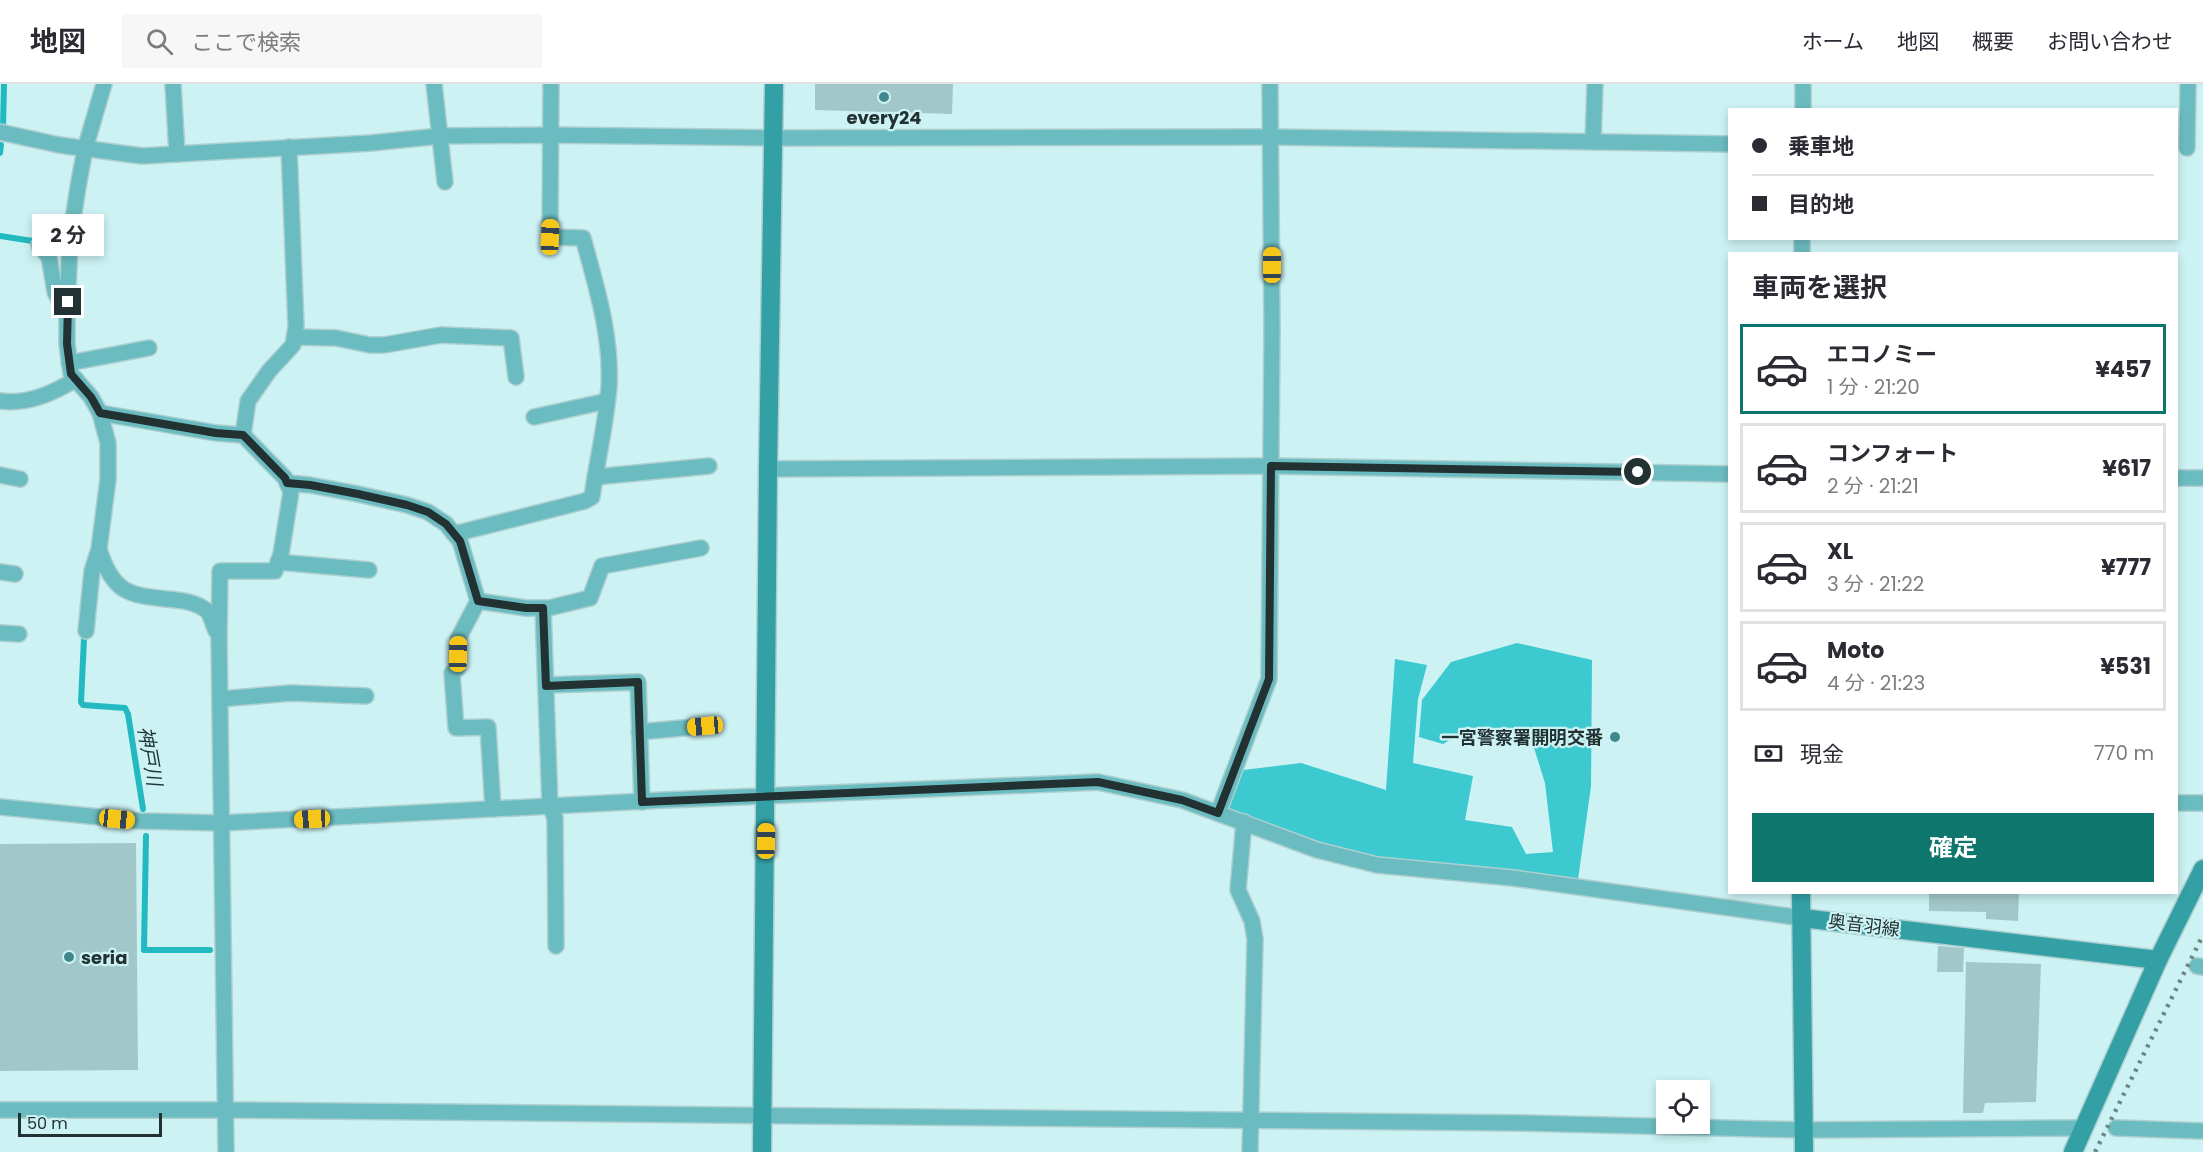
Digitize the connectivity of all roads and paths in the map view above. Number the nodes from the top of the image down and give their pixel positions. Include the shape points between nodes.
1 (104, 84) edge
2 (173, 84) edge
3 (434, 84) edge
4 (551, 84) edge
5 (774, 84) edge
6 (1270, 84) edge
7 (1595, 84) edge
8 (1803, 84) edge
9 (2188, 84) edge
10 (1803, 108) edge
11 (0, 132) edge
12 (551, 135) junction
13 (440, 136) junction
14 (1271, 137) junction
15 (774, 138) junction
16 (1593, 142) junction
17 (1728, 144) edge
18 (289, 147) junction
19 (2182, 147) edge
20 (2203, 148) edge
21 (85, 149) junction
22 (177, 154) junction
23 (445, 182) dead end
24 (39, 246) dead end
25 (67, 317) junction
26 (295, 337) junction
27 (149, 348) dead end
28 (69, 363) junction
29 (516, 377) dead end
30 (76, 379) junction
31 (0, 401) edge
32 (607, 401) junction
33 (100, 413) junction
34 (534, 417) dead end
35 (243, 435) junction
36 (709, 466) dead end
37 (1271, 466) junction
38 (768, 469) junction
39 (1728, 474) edge
40 (0, 476) edge
41 (595, 477) junction
42 (2178, 478) edge
43 (2203, 478) edge
44 (20, 479) dead end
45 (287, 483) junction
46 (454, 534) junction
47 (701, 548) dead end
48 (99, 549) junction
49 (278, 562) junction
50 (369, 570) dead end
51 (478, 601) junction
52 (543, 608) junction
53 (86, 631) dead end
54 (0, 633) edge
55 (20, 634) dead end
56 (219, 639) junction
57 (546, 686) junction
58 (366, 696) dead end
59 (220, 699) junction
60 (705, 726) dead end
61 (639, 732) junction
62 (766, 796) junction
63 (642, 802) junction
64 (2178, 803) edge
65 (2203, 803) edge
66 (550, 806) junction
67 (0, 807) edge
68 (493, 809) junction
69 (1218, 813) junction
70 (1244, 822) junction
71 (222, 823) junction
72 (2203, 869) edge
73 (1801, 894) edge
74 (1802, 918) junction
75 (556, 946) dead end
76 (2158, 960) junction
77 (0, 1110) edge
78 (226, 1110) junction
79 (763, 1116) junction
80 (1250, 1121) junction
81 (2084, 1128) junction
82 (2116, 1128) dead end
83 (1804, 1130) junction
84 (2203, 1131) edge
85 (225, 1152) edge
86 (762, 1152) edge
87 (1250, 1152) edge
88 (1804, 1152) edge
89 (2073, 1152) edge

1 - 21 street
2 - 22 street
3 - 13 street
4 - 12 street
5 - 15 street
6 - 14 street
7 - 16 street
8 - 10 street
9 - 19 street
11 - 21 street
12 - 13 street
12 - 15 street
12 - 32 street via 550,237 583,238 603,317 608,352
13 - 18 street
13 - 23 street
14 - 15 street
14 - 16 street
14 - 37 street
15 - 38 street
16 - 17 street
18 - 22 street
18 - 26 street
19 - 20 street
21 - 22 street via 142,156
21 - 25 street via 70,239
24 - 25 street via 48,257 55,292
25 - 28 street
26 - 29 street via 336,338 370,345 441,335 511,338
26 - 35 street via 293,345 248,401
27 - 28 street
28 - 30 street
30 - 31 street via 30,400
30 - 33 street
32 - 34 street
32 - 41 street
33 - 35 street
33 - 48 street via 108,443 108,480
35 - 45 street
36 - 41 street
37 - 38 street
37 - 39 street
37 - 69 street via 1269,679
38 - 62 street
40 - 44 street
41 - 46 street via 592,497 585,501
42 - 43 street
45 - 46 street via 407,505 428,512
45 - 49 street via 291,492
46 - 51 street via 460,541
47 - 52 street via 603,566 590,598
48 - 53 street via 92,571
48 - 56 street via 106,569 123,589 134,595 193,602 208,611
49 - 50 street
49 - 56 street via 275,571 220,571
51 - 52 street
51 - 68 street via 458,639 457,669 452,673 456,728 488,727
52 - 57 street
54 - 55 street
56 - 59 street
57 - 61 street via 638,682
57 - 66 street
58 - 59 street via 291,693
59 - 71 street
60 - 61 street
61 - 63 street
62 - 63 street
62 - 69 street via 1098,782 1182,800
62 - 79 street
63 - 66 street
64 - 65 street
66 - 68 street
66 - 75 street via 555,818
67 - 71 street via 140,821
68 - 71 street
69 - 70 street
70 - 74 street via 1317,850 1377,865 1513,878
70 - 80 street via 1238,890 1252,921 1255,939
71 - 78 street
72 - 76 street
73 - 74 street
74 - 76 street, 奥音羽線
74 - 83 street, 奥音羽線
76 - 81 street
77 - 78 street
78 - 79 street
78 - 85 street
79 - 80 street
79 - 86 street
80 - 83 street
80 - 87 street
81 - 83 street
81 - 89 street
82 - 84 street
83 - 88 street, 奥音羽線

